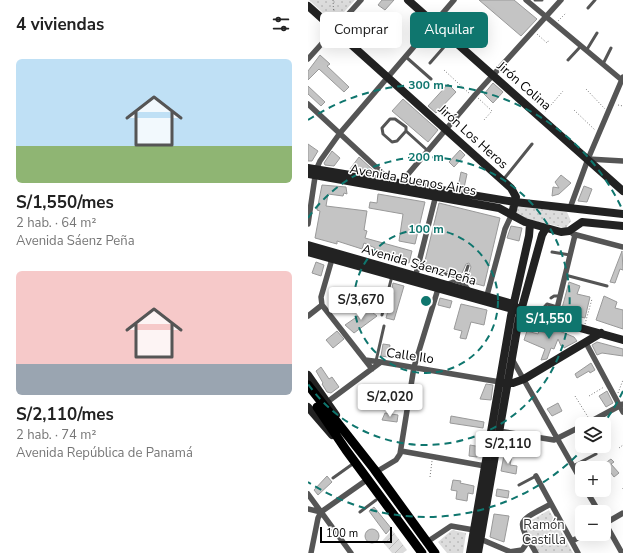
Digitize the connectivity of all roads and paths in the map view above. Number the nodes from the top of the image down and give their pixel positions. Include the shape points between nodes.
1 (333, 0) edge
2 (361, 0) edge
3 (408, 0) edge
4 (454, 0) edge
5 (526, 0) edge
6 (535, 0) edge
7 (542, 0) edge
8 (561, 0) edge
9 (595, 0) edge
10 (308, 6) edge
11 (588, 8) dead end
12 (334, 12) edge
13 (351, 12) edge
14 (422, 12) edge
15 (444, 12) edge
16 (566, 13) dead end
17 (320, 17) edge
18 (546, 17) junction
19 (555, 24) junction
20 (533, 30) junction
21 (597, 33) dead end
22 (549, 40) dead end
23 (320, 46) edge
24 (581, 46) junction
25 (355, 48) edge
26 (412, 48) edge
27 (443, 48) edge
28 (462, 48) edge
29 (611, 48) dead end
30 (586, 51) junction
31 (405, 56) junction
32 (308, 59) edge
33 (568, 60) dead end
34 (430, 63) dead end
35 (602, 65) junction
36 (444, 70) dead end
37 (493, 75) junction
38 (388, 77) junction
39 (431, 79) dead end
40 (623, 80) edge
41 (586, 89) dead end
42 (562, 91) dead end
43 (474, 96) junction
44 (308, 104) edge
45 (612, 104) junction
46 (623, 106) edge
47 (574, 110) dead end
48 (608, 113) junction
49 (540, 117) junction
50 (484, 120) dead end
51 (446, 129) junction
52 (406, 131) junction
53 (340, 132) junction
54 (599, 133) junction
55 (532, 144) dead end
56 (428, 150) junction
57 (588, 159) junction
58 (623, 161) edge
59 (312, 172) edge
60 (503, 181) junction
61 (395, 186) junction
62 (623, 191) edge
63 (436, 193) junction
64 (515, 202) junction
65 (570, 208) junction
66 (512, 214) junction
67 (622, 220) edge
68 (308, 224) edge
69 (530, 224) junction
70 (546, 228) junction
71 (573, 230) junction
72 (308, 245) edge
73 (623, 247) edge
74 (308, 252) edge
75 (552, 252) dead end
76 (570, 255) junction
77 (332, 259) junction
78 (418, 266) junction
79 (468, 266) dead end
80 (565, 275) junction
81 (392, 276) junction
82 (414, 279) junction
83 (608, 286) dead end
84 (442, 287) junction
85 (560, 296) junction
86 (551, 298) dead end
87 (486, 299) junction
88 (592, 299) dead end
89 (322, 305) junction
90 (513, 307) junction
91 (521, 312) junction
92 (557, 312) junction
93 (382, 315) dead end
94 (308, 316) edge
95 (535, 316) junction
96 (554, 321) junction
97 (384, 326) dead end
98 (584, 329) junction
99 (601, 334) junction
100 (623, 340) edge
101 (586, 343) junction
102 (512, 359) junction
103 (365, 360) junction
104 (379, 362) junction
105 (414, 367) junction
106 (372, 369) junction
107 (308, 375) edge
108 (524, 379) junction
109 (623, 380) edge
110 (504, 383) junction
111 (308, 385) edge
112 (608, 385) junction
113 (308, 394) edge
114 (614, 395) junction
115 (574, 396) dead end
116 (589, 396) dead end
117 (325, 404) junction
118 (621, 405) edge
119 (309, 412) edge
120 (623, 412) edge
121 (585, 417) edge
122 (599, 417) edge
123 (575, 430) edge
124 (499, 431) junction
125 (527, 436) junction
126 (558, 439) junction
127 (623, 445) edge
128 (619, 448) dead end
129 (346, 450) junction
130 (401, 451) junction
131 (524, 452) dead end
132 (596, 454) dead end
133 (433, 456) junction
134 (355, 462) junction
135 (485, 466) junction
136 (573, 467) junction
137 (575, 470) edge
138 (376, 472) junction
139 (536, 476) joint
140 (430, 477) dead end
141 (333, 478) dead end
142 (368, 479) junction
143 (519, 485) dead end
144 (308, 494) edge
145 (376, 500) dead end
146 (551, 504) junction
147 (402, 507) junction
148 (308, 509) edge
149 (321, 512) junction
150 (360, 512) dead end
151 (393, 513) junction
152 (623, 513) edge
153 (611, 519) edge
154 (611, 535) edge
155 (476, 536) junction
156 (575, 539) edge
157 (529, 540) junction
158 (572, 541) junction
159 (428, 542) junction
160 (418, 552) edge
161 (511, 552) edge
162 (311, 553) edge
163 (351, 553) edge
164 (435, 553) edge
165 (470, 553) edge
166 (478, 553) edge
167 (536, 553) edge
168 (578, 553) edge
169 (622, 553) edge

1 - 12 path
2 - 13 street
3 - 14 main road, Jirón Colina
4 - 15 street
5 - 18 street
6 - 7 lane
8 - 18 street
9 - 11 lane
10 - 17 main road, Jirón Los Heros
16 - 19 path
18 - 19 street
18 - 20 street
19 - 24 street
20 - 22 path via 547,43
20 - 37 street
21 - 30 lane
23 - 32 street
24 - 30 street
24 - 33 lane
25 - 38 main road, Jirón Los Heros
26 - 31 street
27 - 34 lane
28 - 37 main road, Jirón Colina
29 - 35 lane
30 - 35 street
31 - 38 street
31 - 39 lane
35 - 40 street
36 - 43 path
37 - 43 street
37 - 49 main road, Jirón Colina
38 - 51 main road, Jirón Los Heros
38 - 53 street
40 - 45 street
41 - 48 path
42 - 49 path
43 - 50 path via 492,110
43 - 51 street
44 - 53 street
45 - 46 path
45 - 48 street
47 - 54 path
48 - 54 street
49 - 57 main road, Jirón Colina
51 - 56 street
51 - 60 main road, Jirón Los Heros
52 - 52 lane via 406,127 395,119 390,119 382,128 382,134 392,142 397,142
52 - 56 lane
53 - 59 street
53 - 61 street
54 - 57 street
55 - 60 lane
56 - 61 street
57 - 58 street
57 - 62 main road, Jirón Colina
57 - 65 street
59 - 61 main road, Avenida Buenos Aires
59 - 68 street
60 - 64 main road, Jirón Los Heros via 514,193
61 - 63 main road, Avenida Buenos Aires
63 - 64 main road, Avenida Buenos Aires
63 - 66 main road, Avenida Buenos Aires via 458,201 503,209
63 - 78 street
64 - 65 main road, Avenida Buenos Aires
64 - 66 main road
65 - 67 main road, Avenida Buenos Aires
65 - 71 main road via 576,216
66 - 69 main road, Avenida Buenos Aires
66 - 87 street via 505,229
67 - 71 main road, Avenida Buenos Aires via 582,222
69 - 70 main road, Avenida Buenos Aires
69 - 90 main road
70 - 71 main road, Avenida Buenos Aires via 561,232
70 - 91 main road via 542,234
71 - 73 street
71 - 76 street
72 - 82 main road, Avenida Sáenz Peña
74 - 77 main road, Avenida Sáenz Peña
75 - 76 lane
76 - 80 street
77 - 81 main road, Avenida Sáenz Peña
77 - 89 street via 321,297
78 - 79 lane via 460,278 465,275
78 - 82 street
80 - 83 lane
80 - 85 street
81 - 82 main road, Avenida Sáenz Peña
81 - 93 lane
82 - 84 main road, Avenida Sáenz Peña
84 - 87 main road, Avenida Sáenz Peña
84 - 87 main road, Avenida Sáenz Peña via 471,292
84 - 105 street
85 - 86 lane
85 - 92 street
87 - 90 main road, Avenida Sáenz Peña
88 - 98 path
89 - 94 street
89 - 103 street
90 - 91 main road, Avenida Sáenz Peña
90 - 110 main road
91 - 95 main road, Avenida Sáenz Peña
91 - 102 main road
92 - 95 lane via 554,306 547,304
92 - 96 street
95 - 96 main road, Avenida Sáenz Peña
96 - 98 main road, Avenida Sáenz Peña
97 - 104 lane
98 - 99 main road, Avenida Sáenz Peña
99 - 100 main road, Avenida Sáenz Peña
99 - 101 main road
101 - 108 main road
101 - 112 street
102 - 108 street
102 - 110 main road
103 - 104 street
103 - 106 street
104 - 105 street, Calle Ilo
104 - 106 street, Calle Ilo
105 - 110 street, Calle Ilo
105 - 130 street
106 - 117 street, Calle Ilo
107 - 117 main road
108 - 110 main road
108 - 126 street
109 - 114 path via 619,392
110 - 124 main road
110 - 135 main road
111 - 117 main road
112 - 114 street
112 - 116 path
113 - 129 main road
114 - 118 street
115 - 121 path
117 - 138 main road
118 - 120 street
118 - 122 street
119 - 129 main road
123 - 126 street
124 - 125 street
124 - 155 main road
125 - 126 street
125 - 131 lane
126 - 136 street
127 - 128 path
129 - 134 main road
130 - 133 street
130 - 138 street via 396,460
132 - 136 lane
133 - 135 street
133 - 140 path
134 - 141 lane
134 - 142 main road
135 - 155 main road
136 - 137 street
138 - 147 main road
139 - 143 lane
139 - 146 street
142 - 149 street
142 - 151 main road
144 - 149 street
145 - 150 lane
146 - 157 street via 522,522 522,528
146 - 158 street
147 - 151 main road
147 - 159 main road
148 - 149 street
149 - 162 street
149 - 163 street
151 - 160 main road
152 - 153 street
154 - 169 street
155 - 159 street via 451,526
155 - 161 street
155 - 165 main road
155 - 166 main road
156 - 158 street
157 - 161 street via 522,550
157 - 167 street
158 - 168 street
159 - 164 main road

